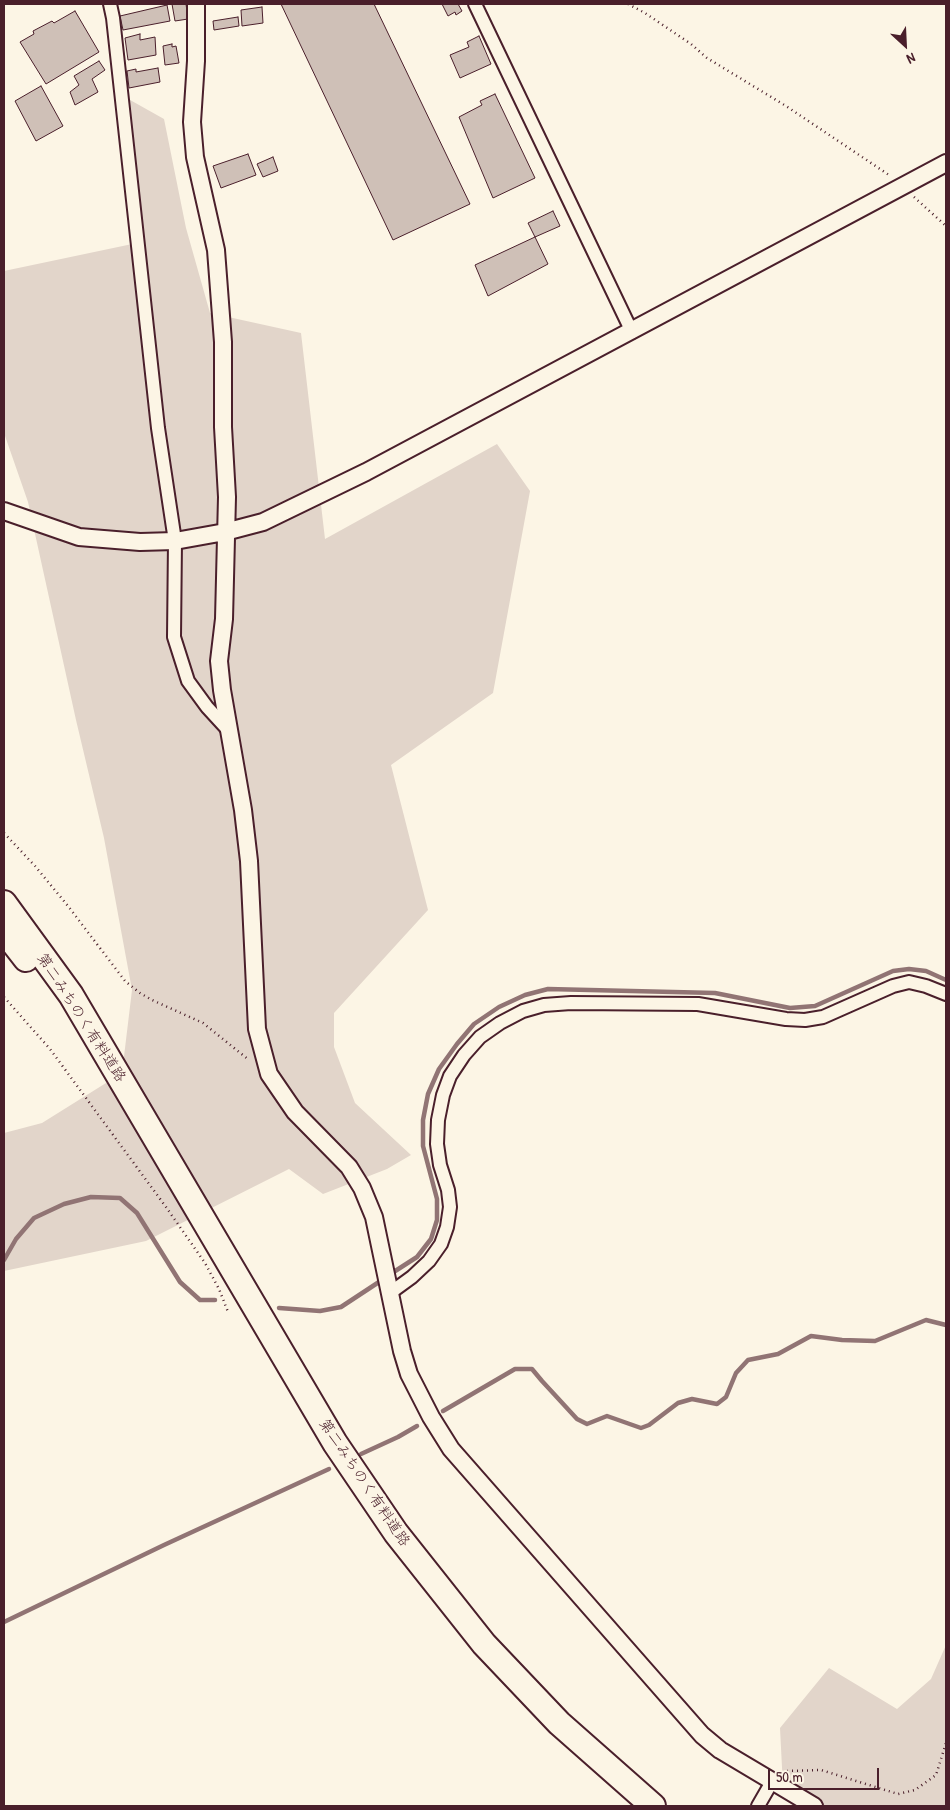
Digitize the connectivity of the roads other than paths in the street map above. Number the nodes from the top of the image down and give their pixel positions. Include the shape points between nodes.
1 (110, 4) edge
2 (196, 4) edge
3 (475, 4) edge
4 (946, 163) edge
5 (632, 332) junction
6 (4, 511) edge
7 (225, 532) junction
8 (175, 541) junction
9 (229, 731) junction
10 (4, 903) edge
11 (4, 931) edge
12 (946, 994) edge
13 (139, 1111) junction
14 (389, 1290) junction
15 (765, 1777) junction
16 (653, 1806) edge
17 (758, 1806) edge
18 (814, 1806) edge

1 - 8 street via 158,428
2 - 7 street via 192,122 195,157 216,250 219,281 227,497
3 - 5 street
4 - 5 street
5 - 7 street via 366,472 263,522
6 - 8 street via 79,537
7 - 8 street
7 - 9 street via 224,619 219,661
8 - 9 street via 174,637 188,681
9 - 14 street via 249,861 257,1029 268,1074 295,1112 349,1167 362,1188 374,1217
10 - 13 highway, 第二みちのく有料道路 via 70,995
11 - 13 highway, 第二みちのく有料道路
12 - 14 street via 909,982 822,1017 805,1020 698,1004 571,1003 523,1010 500,1022 464,1055 450,1076 443,1095 437,1144 450,1207 441,1244 412,1277
13 - 16 highway, 第二みちのく有料道路 via 335,1443 396,1533 484,1644 559,1723
14 - 15 street via 409,1374 451,1449 702,1735
15 - 17 street
15 - 18 street

